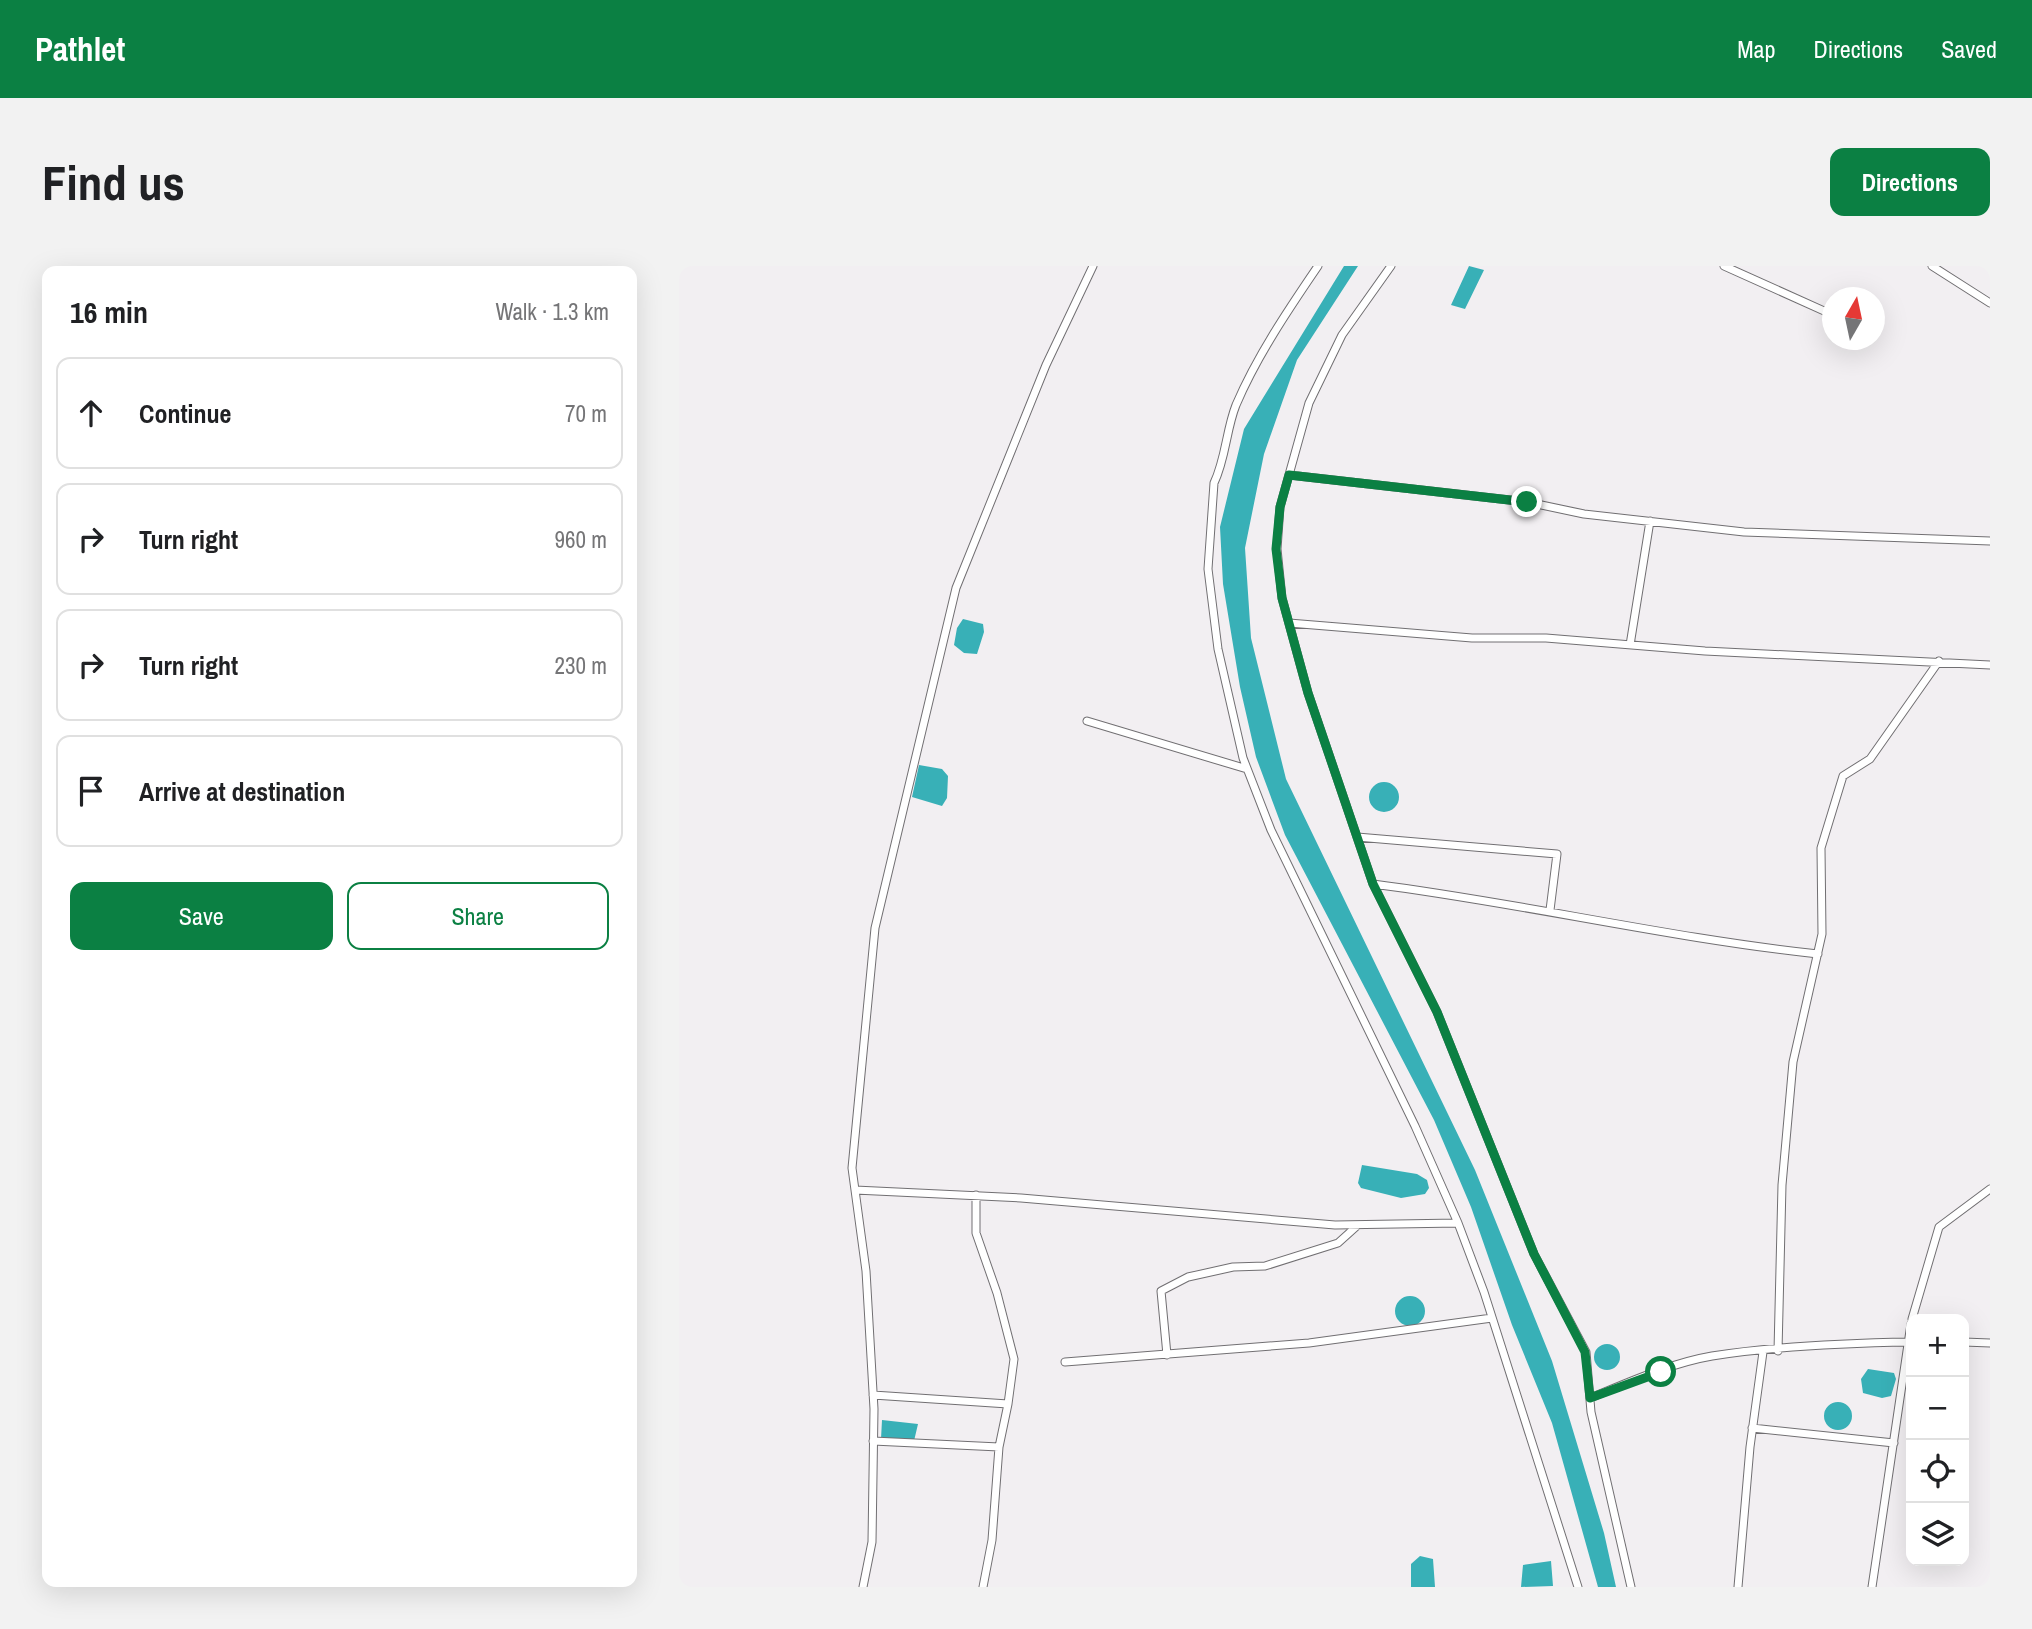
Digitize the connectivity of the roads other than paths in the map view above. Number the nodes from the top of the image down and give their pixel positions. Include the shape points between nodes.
1 (1093, 266) edge
2 (1318, 266) edge
3 (1391, 266) edge
4 (1724, 266) edge
5 (1932, 266) edge
6 (1990, 303) edge
7 (1822, 310) edge
8 (1289, 475) junction
9 (1650, 521) junction
10 (1990, 541) edge
11 (1289, 622) junction
12 (1630, 645) junction
13 (1939, 661) junction
14 (1990, 665) edge
15 (1087, 721) dead end
16 (1247, 769) junction
17 (1357, 837) junction
18 (1373, 884) junction
19 (1550, 910) junction
20 (1818, 954) junction
21 (1990, 1189) edge
22 (855, 1190) junction
23 (976, 1195) junction
24 (1458, 1223) junction
25 (1358, 1225) junction
26 (1914, 1314) edge
27 (1492, 1318) junction
28 (1906, 1342) edge
29 (1969, 1342) edge
30 (1990, 1343) edge
31 (1778, 1351) junction
32 (1763, 1352) junction
33 (1167, 1355) junction
34 (1065, 1362) dead end
35 (1906, 1367) edge
36 (873, 1395) junction
37 (1590, 1398) junction
38 (1008, 1404) junction
39 (1752, 1427) junction
40 (873, 1441) junction
41 (1894, 1443) junction
42 (999, 1447) junction
43 (863, 1587) edge
44 (982, 1587) edge
45 (1578, 1587) edge
46 (1631, 1587) edge
47 (1738, 1587) edge
48 (1872, 1587) edge

1 - 22 street via 1046,365 956,588 875,928 852,1168
2 - 16 street via 1290,304 1236,405 1214,483 1207,569 1218,649
3 - 8 street via 1342,335 1309,403
4 - 7 street
5 - 6 street
8 - 9 street
8 - 11 street via 1276,549
9 - 10 street via 1782,535
9 - 12 street
11 - 12 street via 1472,638
11 - 17 street
12 - 13 street
13 - 14 street
13 - 20 street via 1870,760 1843,776 1821,848
15 - 16 street
16 - 24 street via 1271,830
17 - 18 street
17 - 19 street via 1557,854
18 - 19 street
18 - 37 street via 1437,1012 1534,1254 1585,1352
19 - 20 street
20 - 31 street via 1793,1062 1782,1185
21 - 26 street via 1939,1227
22 - 23 street
22 - 36 street via 866,1271
23 - 25 street
23 - 38 street via 976,1233 1014,1359
24 - 25 street
24 - 27 street
25 - 33 street via 1338,1243 1265,1266 1233,1267 1188,1277 1161,1291
27 - 33 street via 1309,1343
27 - 45 street
28 - 31 street
29 - 30 street
31 - 32 street
32 - 37 street via 1711,1357
32 - 39 street
33 - 34 street
35 - 41 street
36 - 38 street
36 - 40 street
37 - 46 street
38 - 42 street
39 - 41 street
39 - 47 street
40 - 42 street
40 - 43 street via 872,1542
41 - 48 street
42 - 44 street via 992,1540

